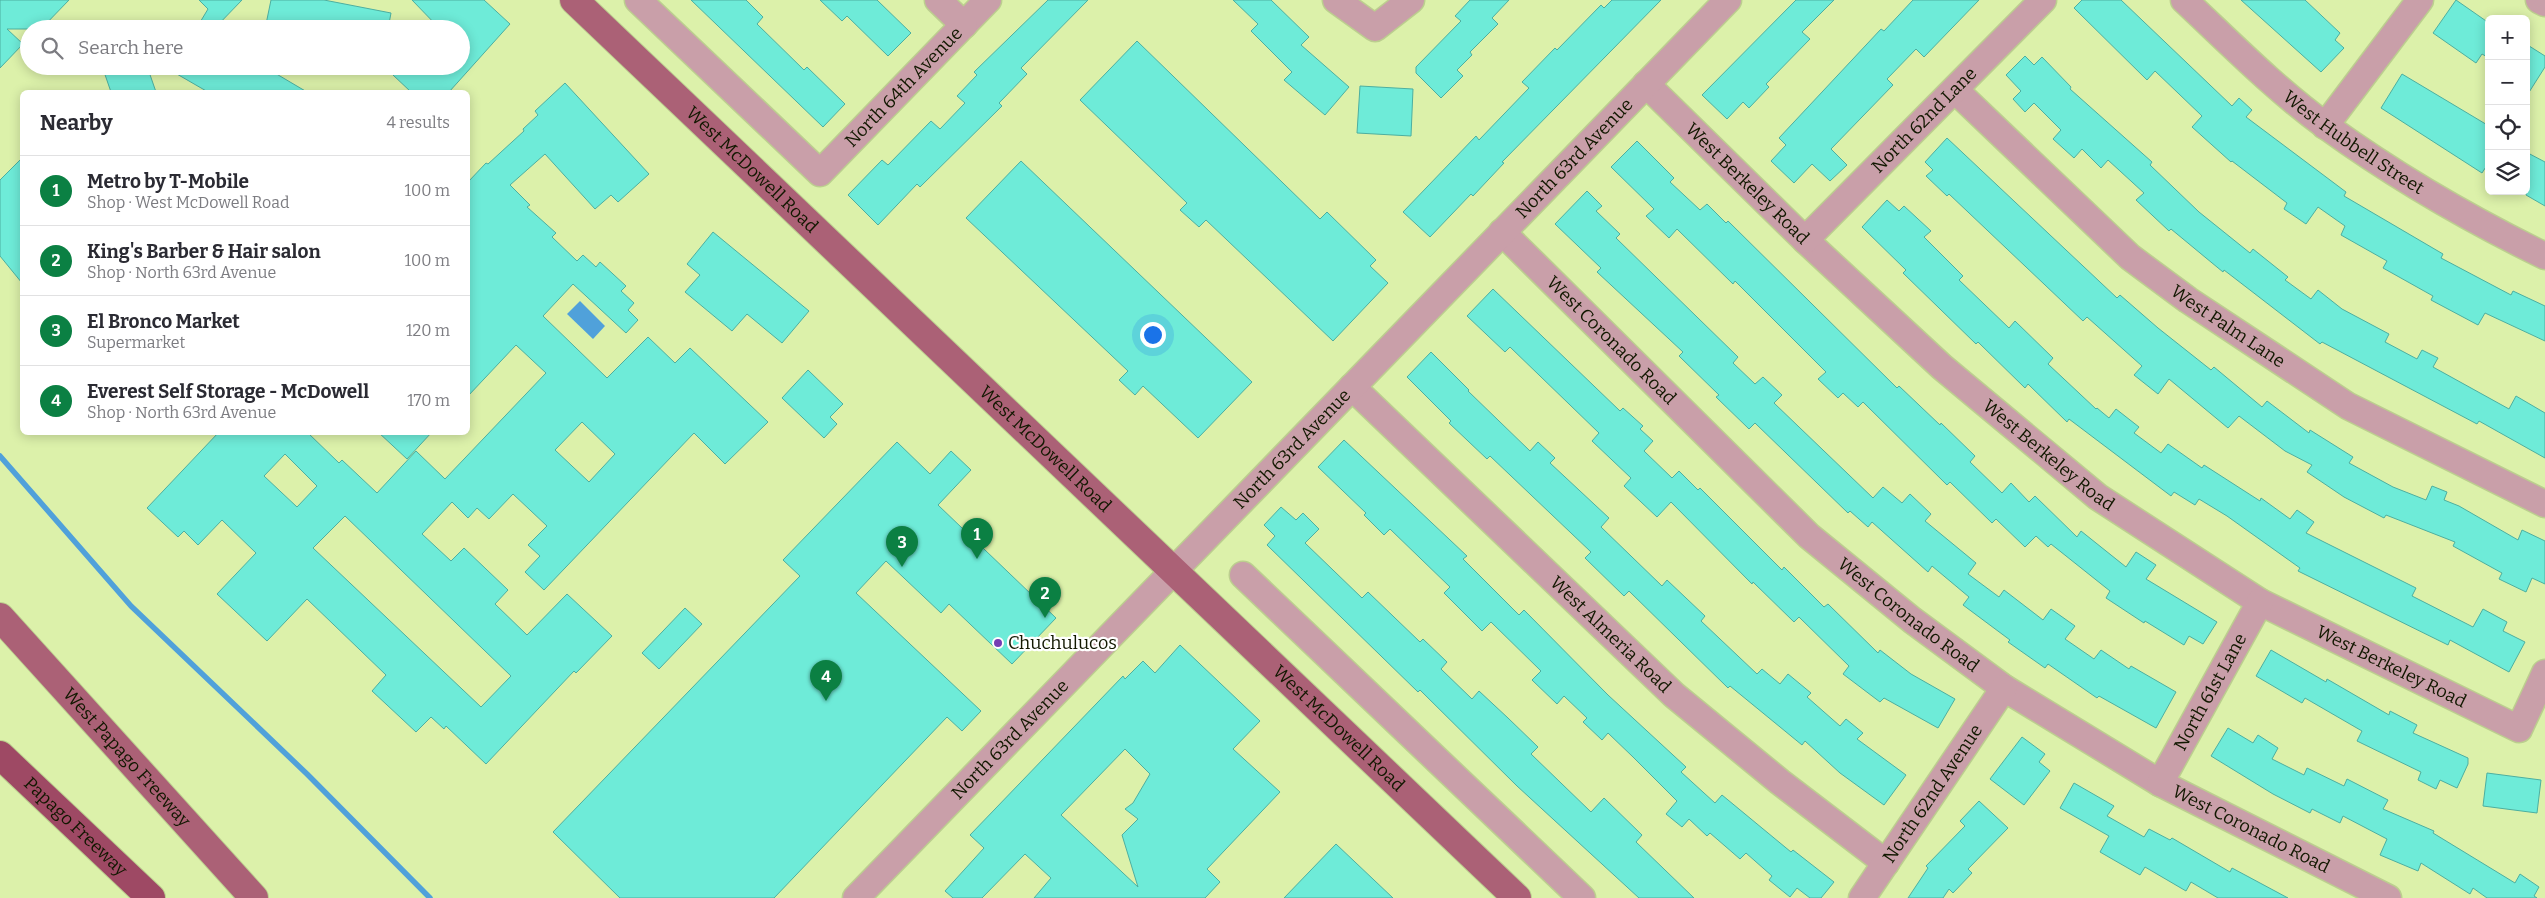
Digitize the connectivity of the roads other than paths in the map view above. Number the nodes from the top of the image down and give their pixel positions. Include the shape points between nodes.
1 (574, 0) edge
2 (638, 0) edge
3 (938, 0) edge
4 (988, 0) edge
5 (1336, 0) edge
6 (1411, 0) edge
7 (1728, 0) edge
8 (2043, 0) edge
9 (2184, 0) edge
10 (2420, 0) edge
11 (2539, 0) edge
12 (2545, 4) edge
13 (964, 25) junction
14 (1646, 84) junction
15 (1955, 90) junction
16 (2325, 126) junction
17 (1502, 232) junction
18 (1804, 240) junction
19 (2545, 256) edge
20 (1352, 387) junction
21 (2545, 504) edge
22 (1174, 572) junction
23 (1243, 575) dead end
24 (2260, 602) junction
25 (0, 617) edge
26 (2545, 673) edge
27 (2004, 688) junction
28 (0, 756) edge
29 (2160, 783) junction
30 (1886, 863) junction
31 (151, 898) edge
32 (254, 898) edge
33 (856, 898) edge
34 (1516, 898) edge
35 (1582, 898) edge
36 (1862, 898) edge
37 (2388, 898) edge

1 - 22 main road, West McDowell Road
2 - 13 street, North 64th Avenue via 820,173
3 - 13 street
4 - 13 street, North 64th Avenue
5 - 6 street via 1375,28
7 - 14 street, North 63rd Avenue
8 - 15 street, North 62nd Lane
9 - 16 street, West Hubbell Street via 2261,73
10 - 16 street
11 - 12 street
14 - 17 street, North 63rd Avenue
14 - 18 street, West Berkeley Road
15 - 18 street, North 62nd Lane
15 - 21 street, West Palm Lane via 2130,257 2188,300 2348,406
16 - 19 street, West Hubbell Street via 2415,187
17 - 20 street, North 63rd Avenue
17 - 27 street, West Coronado Road via 1809,536 1912,620
18 - 24 street, West Berkeley Road via 1942,367 2090,491
20 - 22 street, North 63rd Avenue
20 - 30 street, West Almeria Road via 1674,695
22 - 33 street, North 63rd Avenue
22 - 34 main road, West McDowell Road
23 - 35 street
24 - 26 street, West Berkeley Road via 2519,729
24 - 29 street, North 61st Lane
25 - 32 main road, West Papago Freeway
27 - 29 street, West Coronado Road
27 - 30 street, North 62nd Avenue
28 - 31 highway, Papago Freeway
29 - 37 street, West Coronado Road
30 - 36 street, North 62nd Avenue

